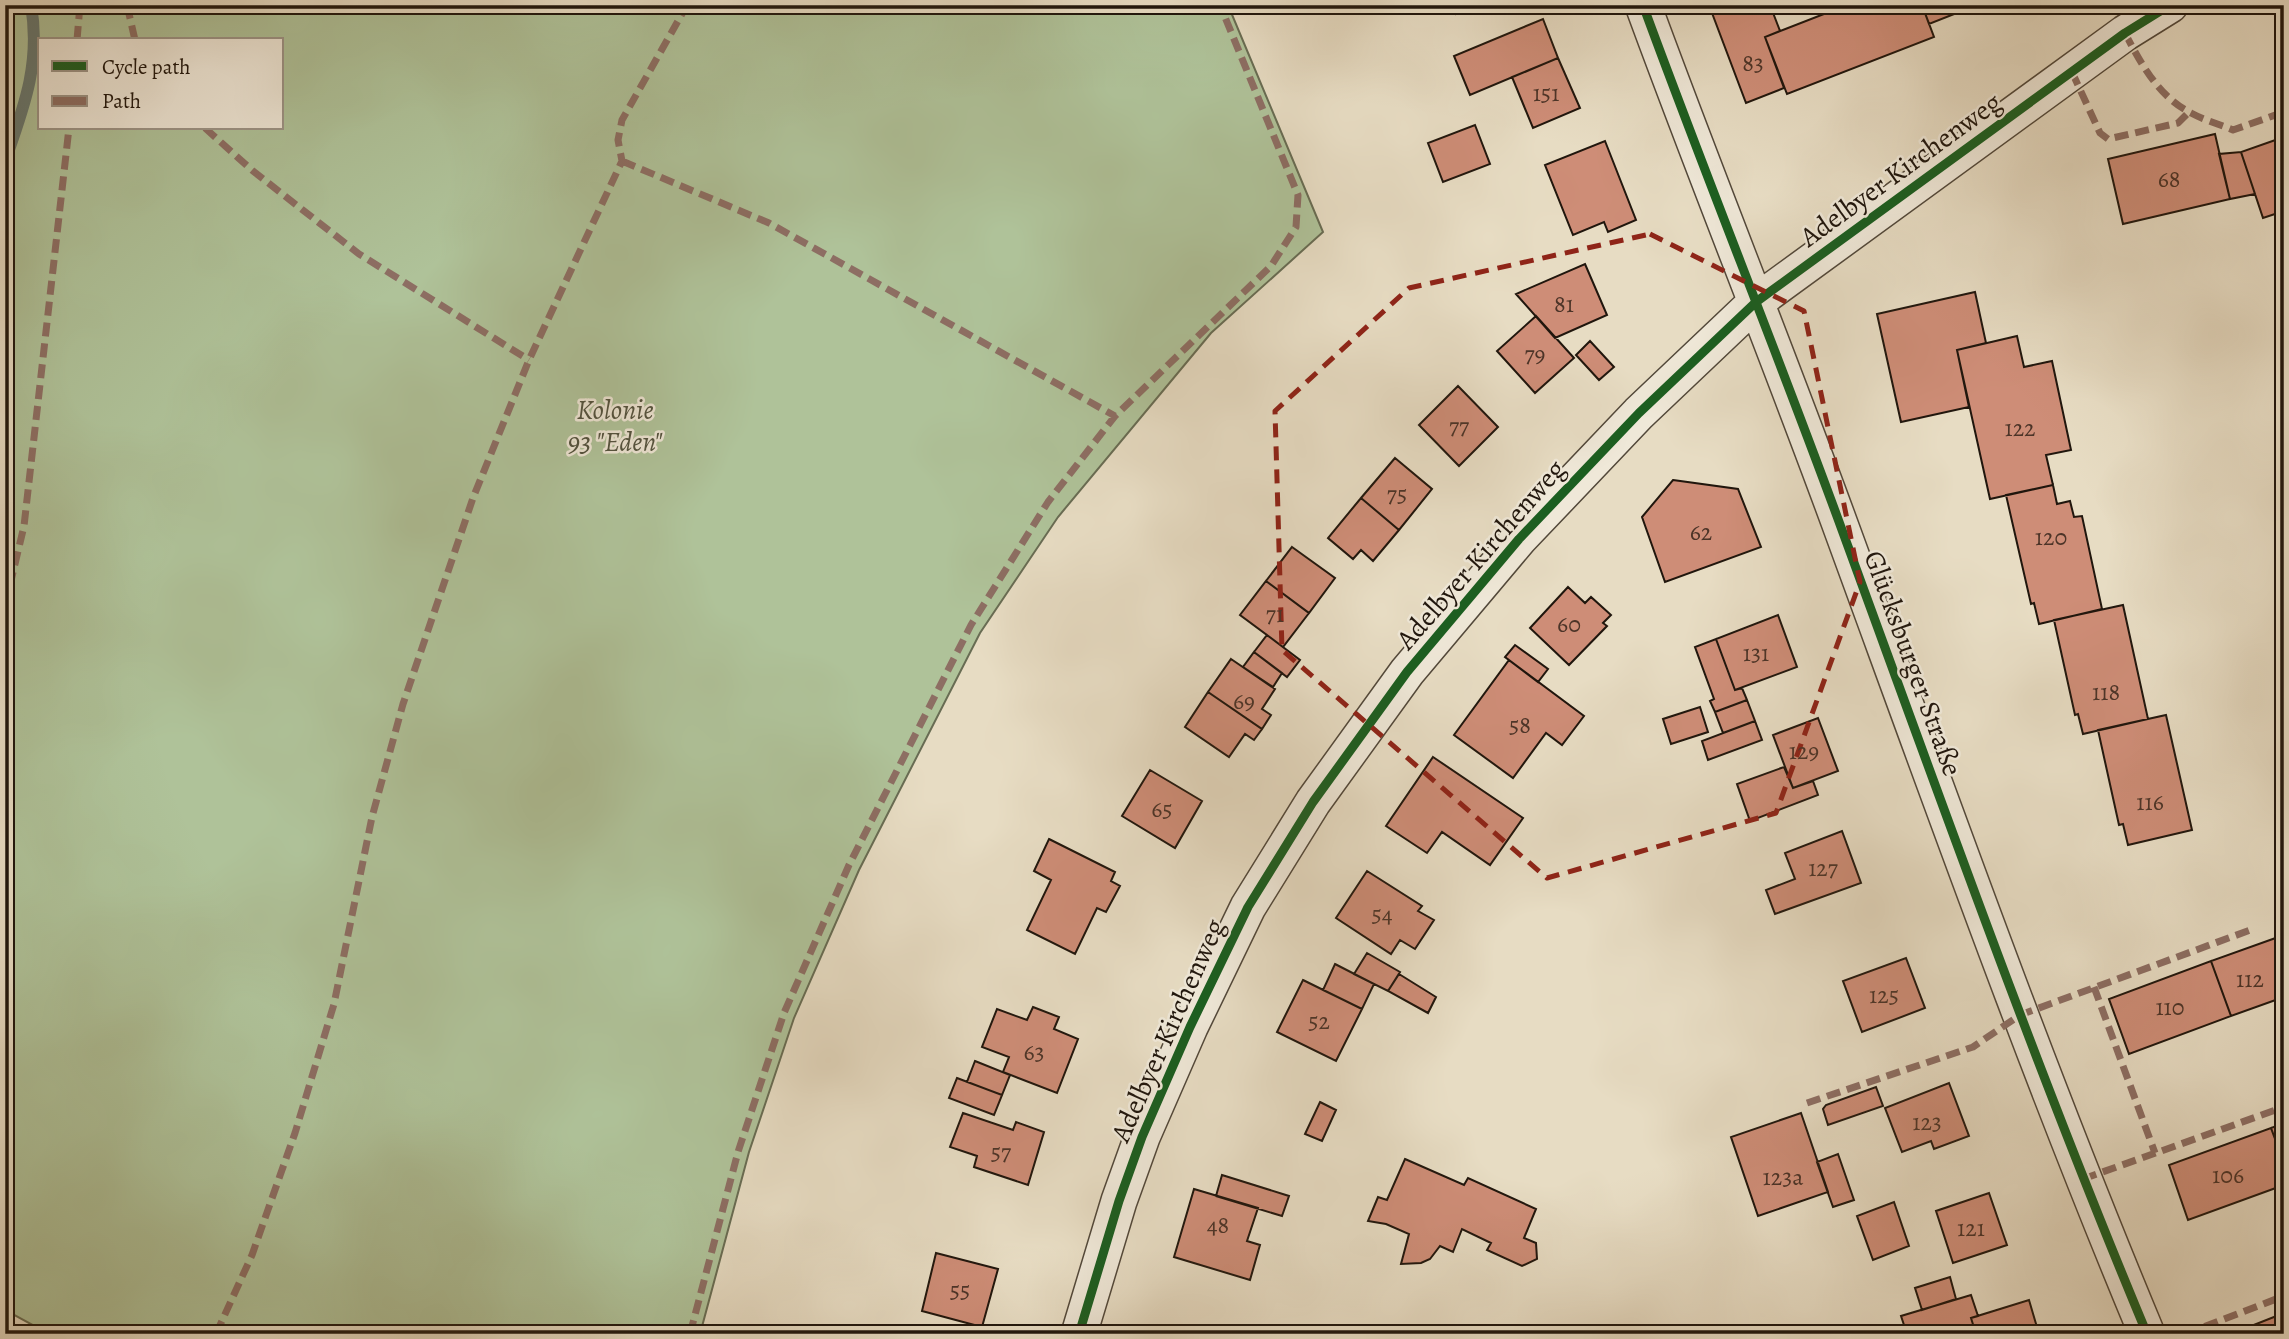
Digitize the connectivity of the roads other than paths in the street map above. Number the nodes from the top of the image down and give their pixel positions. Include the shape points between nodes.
1 (1643, 5) edge
2 (2170, 5) edge
3 (1756, 302) junction
4 (1079, 1334) edge
5 (2147, 1334) edge

1 - 3 street, Glücksburger Straße
2 - 3 street, Adelbyer Kirchenweg
3 - 4 street, Adelbyer Kirchenweg via 1639,413 1519,539 1407,671 1313,802 1248,907 1184,1039 1119,1201
3 - 5 street, Glücksburger Straße via 2020,1015

